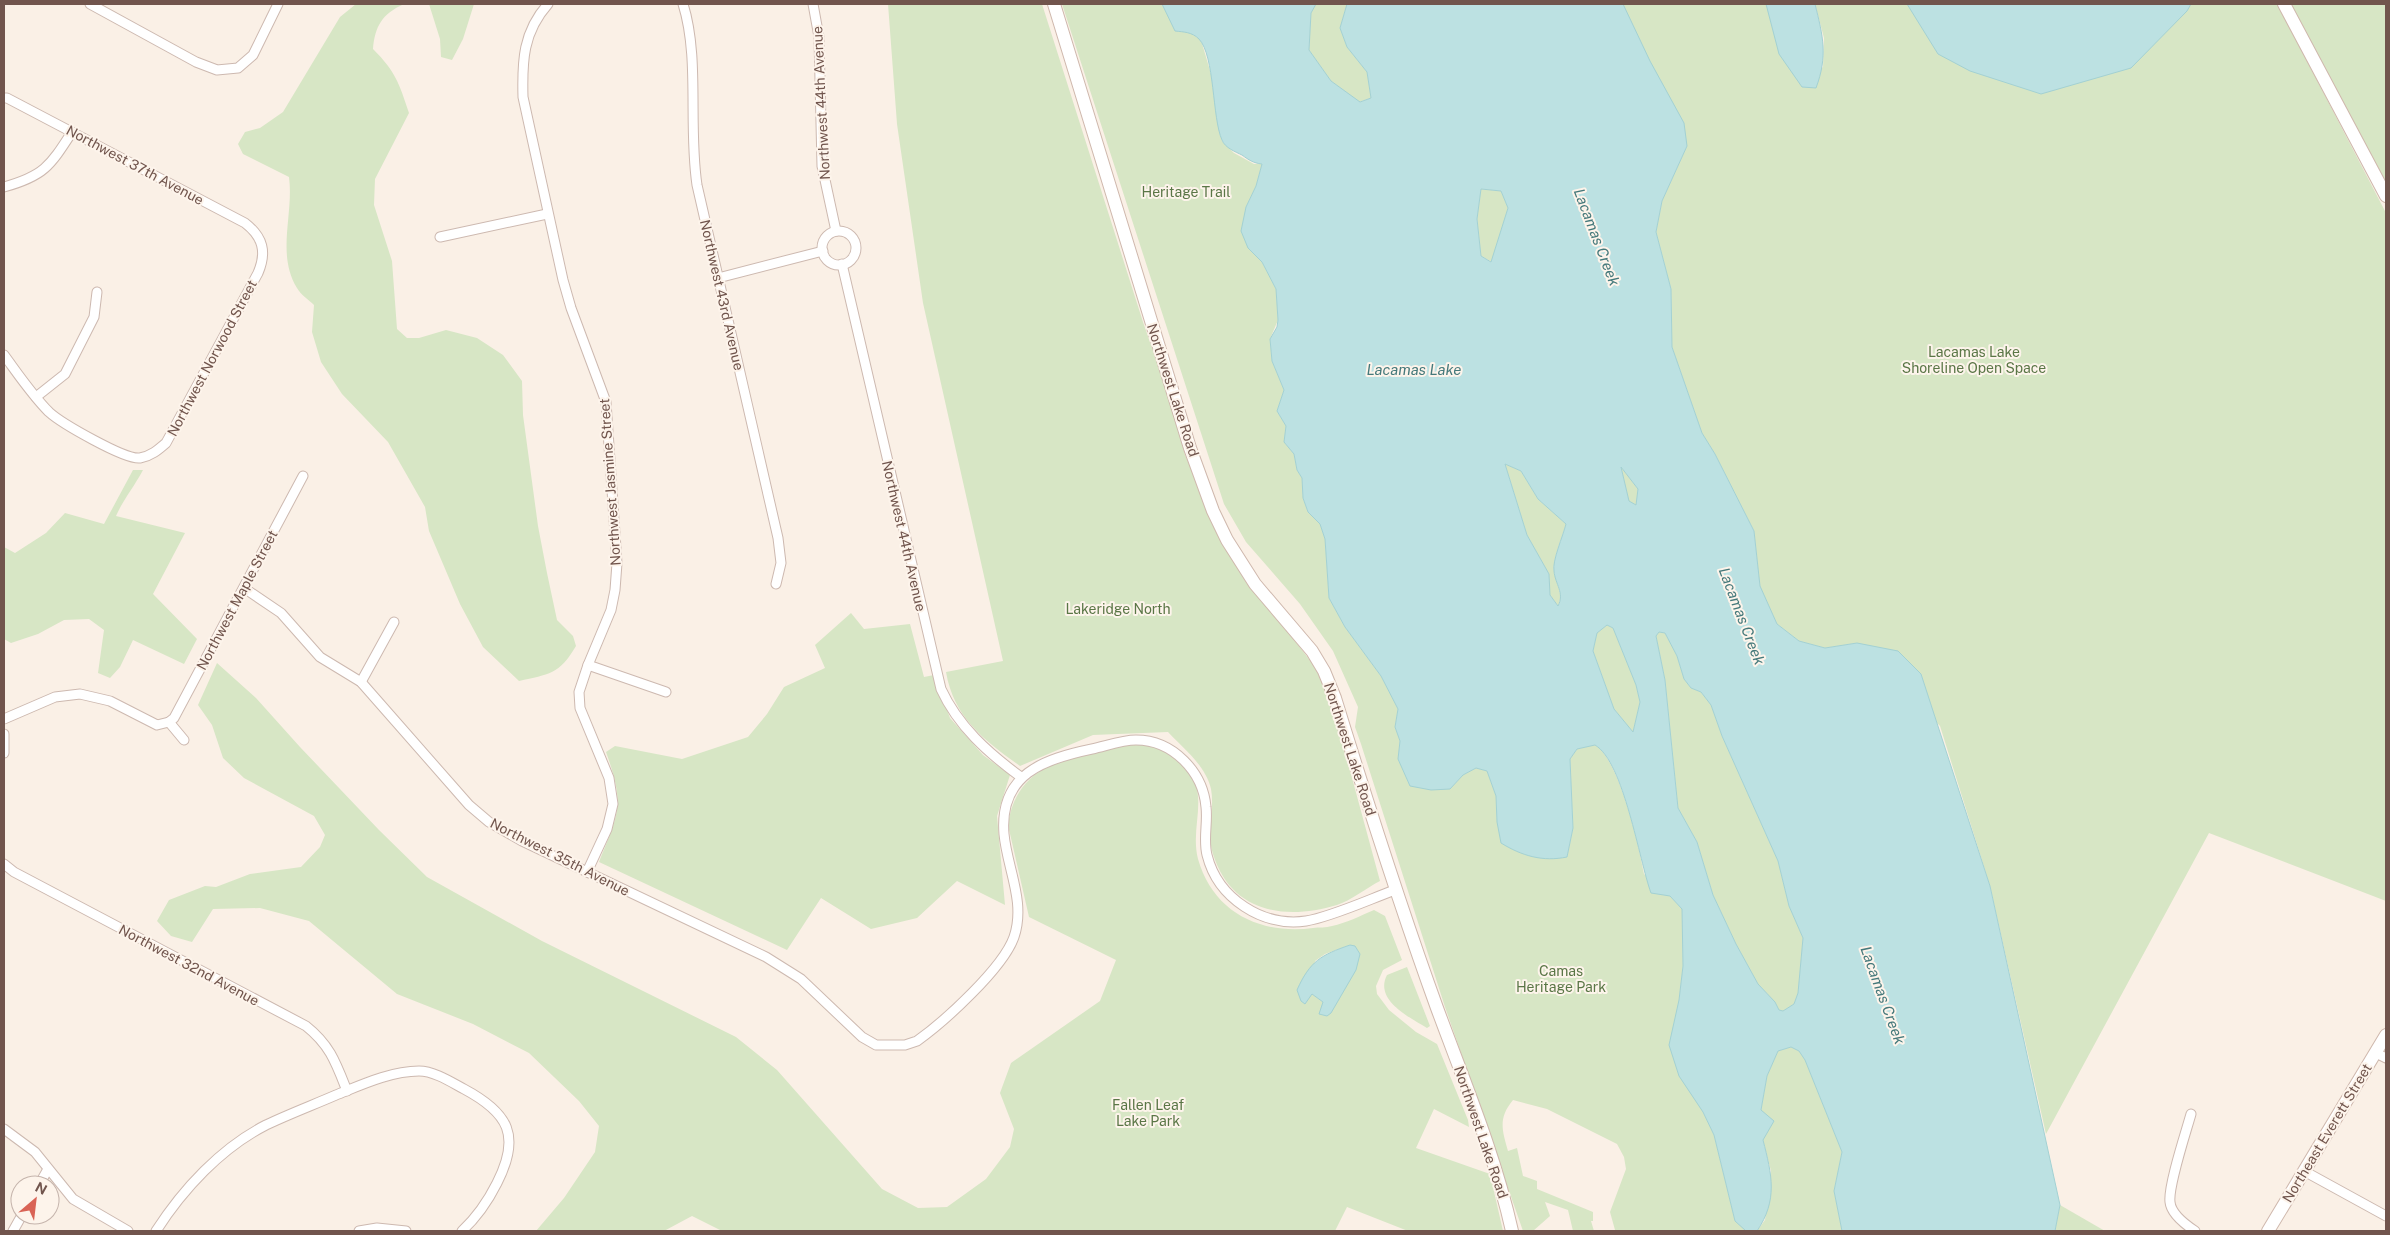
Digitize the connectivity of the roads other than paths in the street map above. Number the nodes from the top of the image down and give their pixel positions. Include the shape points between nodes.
1 (90, 4) edge
2 (278, 4) edge
3 (548, 4) edge
4 (683, 4) edge
5 (813, 4) edge
6 (1054, 4) edge
7 (2284, 4) edge
8 (4, 98) edge
9 (72, 132) junction
10 (4, 187) edge
11 (2386, 196) edge
12 (547, 214) junction
13 (836, 231) junction
14 (440, 237) dead end
15 (261, 241) joint
16 (823, 251) junction
17 (842, 264) junction
18 (718, 278) junction
19 (97, 292) dead end
20 (4, 355) edge
21 (36, 397) junction
22 (302, 476) dead end
23 (776, 584) dead end
24 (244, 588) junction
25 (394, 622) dead end
26 (588, 665) junction
27 (361, 682) junction
28 (666, 692) dead end
29 (4, 719) edge
30 (169, 722) junction
31 (4, 734) edge
32 (184, 740) dead end
33 (4, 753) edge
34 (1021, 777) junction
35 (4, 864) edge
36 (587, 872) junction
37 (1395, 890) junction
38 (2386, 1035) edge
39 (2381, 1055) edge
40 (347, 1091) junction
41 (2191, 1114) dead end
42 (4, 1128) edge
43 (48, 1169) junction
44 (2304, 1172) junction
45 (45, 1175) edge
46 (2386, 1216) edge
47 (128, 1231) edge
48 (156, 1231) edge
49 (359, 1231) edge
50 (406, 1231) edge
51 (462, 1231) edge
52 (1512, 1231) edge
53 (2195, 1231) edge
54 (2268, 1231) edge

1 - 2 street via 196,62 217,70 238,68 253,55
3 - 12 street, Northwest Jasmine Street via 525,42 522,69 523,97
4 - 18 street, Northwest 43rd Avenue via 690,29 694,167
5 - 13 street, Northwest 44th Avenue via 819,37 822,166
6 - 37 main road, Northwest Lake Road via 1213,512 1243,567 1312,650 1324,671
7 - 11 main road
8 - 9 street, Northwest 37th Avenue
9 - 10 street via 46,169 28,180
9 - 15 street, Northwest 37th Avenue via 245,223
12 - 14 street
12 - 26 street, Northwest Jasmine Street via 571,308 604,393 609,420 617,580 611,610
13 - 16 street via 824,240
13 - 17 street via 850,234 856,246 852,258
15 - 21 street, Northwest Norwood Street via 264,261 258,273 166,443 150,455 138,458 125,456 56,418
16 - 17 street via 829,261
16 - 18 street
17 - 34 street, Northwest 44th Avenue via 941,689 957,719
18 - 23 street, Northwest 43rd Avenue via 778,538 781,563
19 - 21 street via 94,317 65,374
20 - 21 street
22 - 24 street, Northwest Maple Street
24 - 27 street, Northwest 35th Avenue via 281,613 320,657
24 - 30 street, Northwest Maple Street
25 - 27 street
26 - 28 street
26 - 36 street, Northwest Jasmine Street via 580,692 580,708 609,778 613,804 607,829
27 - 36 street, Northwest 35th Avenue via 479,814 502,830
29 - 30 street via 55,697 80,694 110,701 157,725
30 - 32 street
31 - 33 street
34 - 36 street, Northwest 35th Avenue via 1009,797 1004,814 1004,836 1018,906 1016,930 1010,945 993,970 927,1034 918,1041 896,1046 876,1045 862,1037 801,979 766,957
34 - 37 street via 1037,765 1070,753 1126,742 1154,743 1178,755 1196,776 1206,805 1205,847 1210,865 1230,896 1249,911 1280,921 1306,921
35 - 40 street, Northwest 32nd Avenue via 306,1026 322,1039
37 - 52 main road, Northwest Lake Road via 1472,1102
38 - 39 main road, Northeast Everett Street
39 - 44 main road, Northeast Everett Street
40 - 48 street via 265,1126 236,1144 174,1202
40 - 51 street via 387,1077 421,1071 441,1077 484,1099 497,1111 506,1126 510,1146 508,1162 481,1211
41 - 53 street via 2170,1203 2178,1217
42 - 43 street via 35,1152
43 - 45 street
43 - 47 street via 73,1199
44 - 46 street
44 - 54 main road, Northeast Everett Street
49 - 50 street via 377,1228

